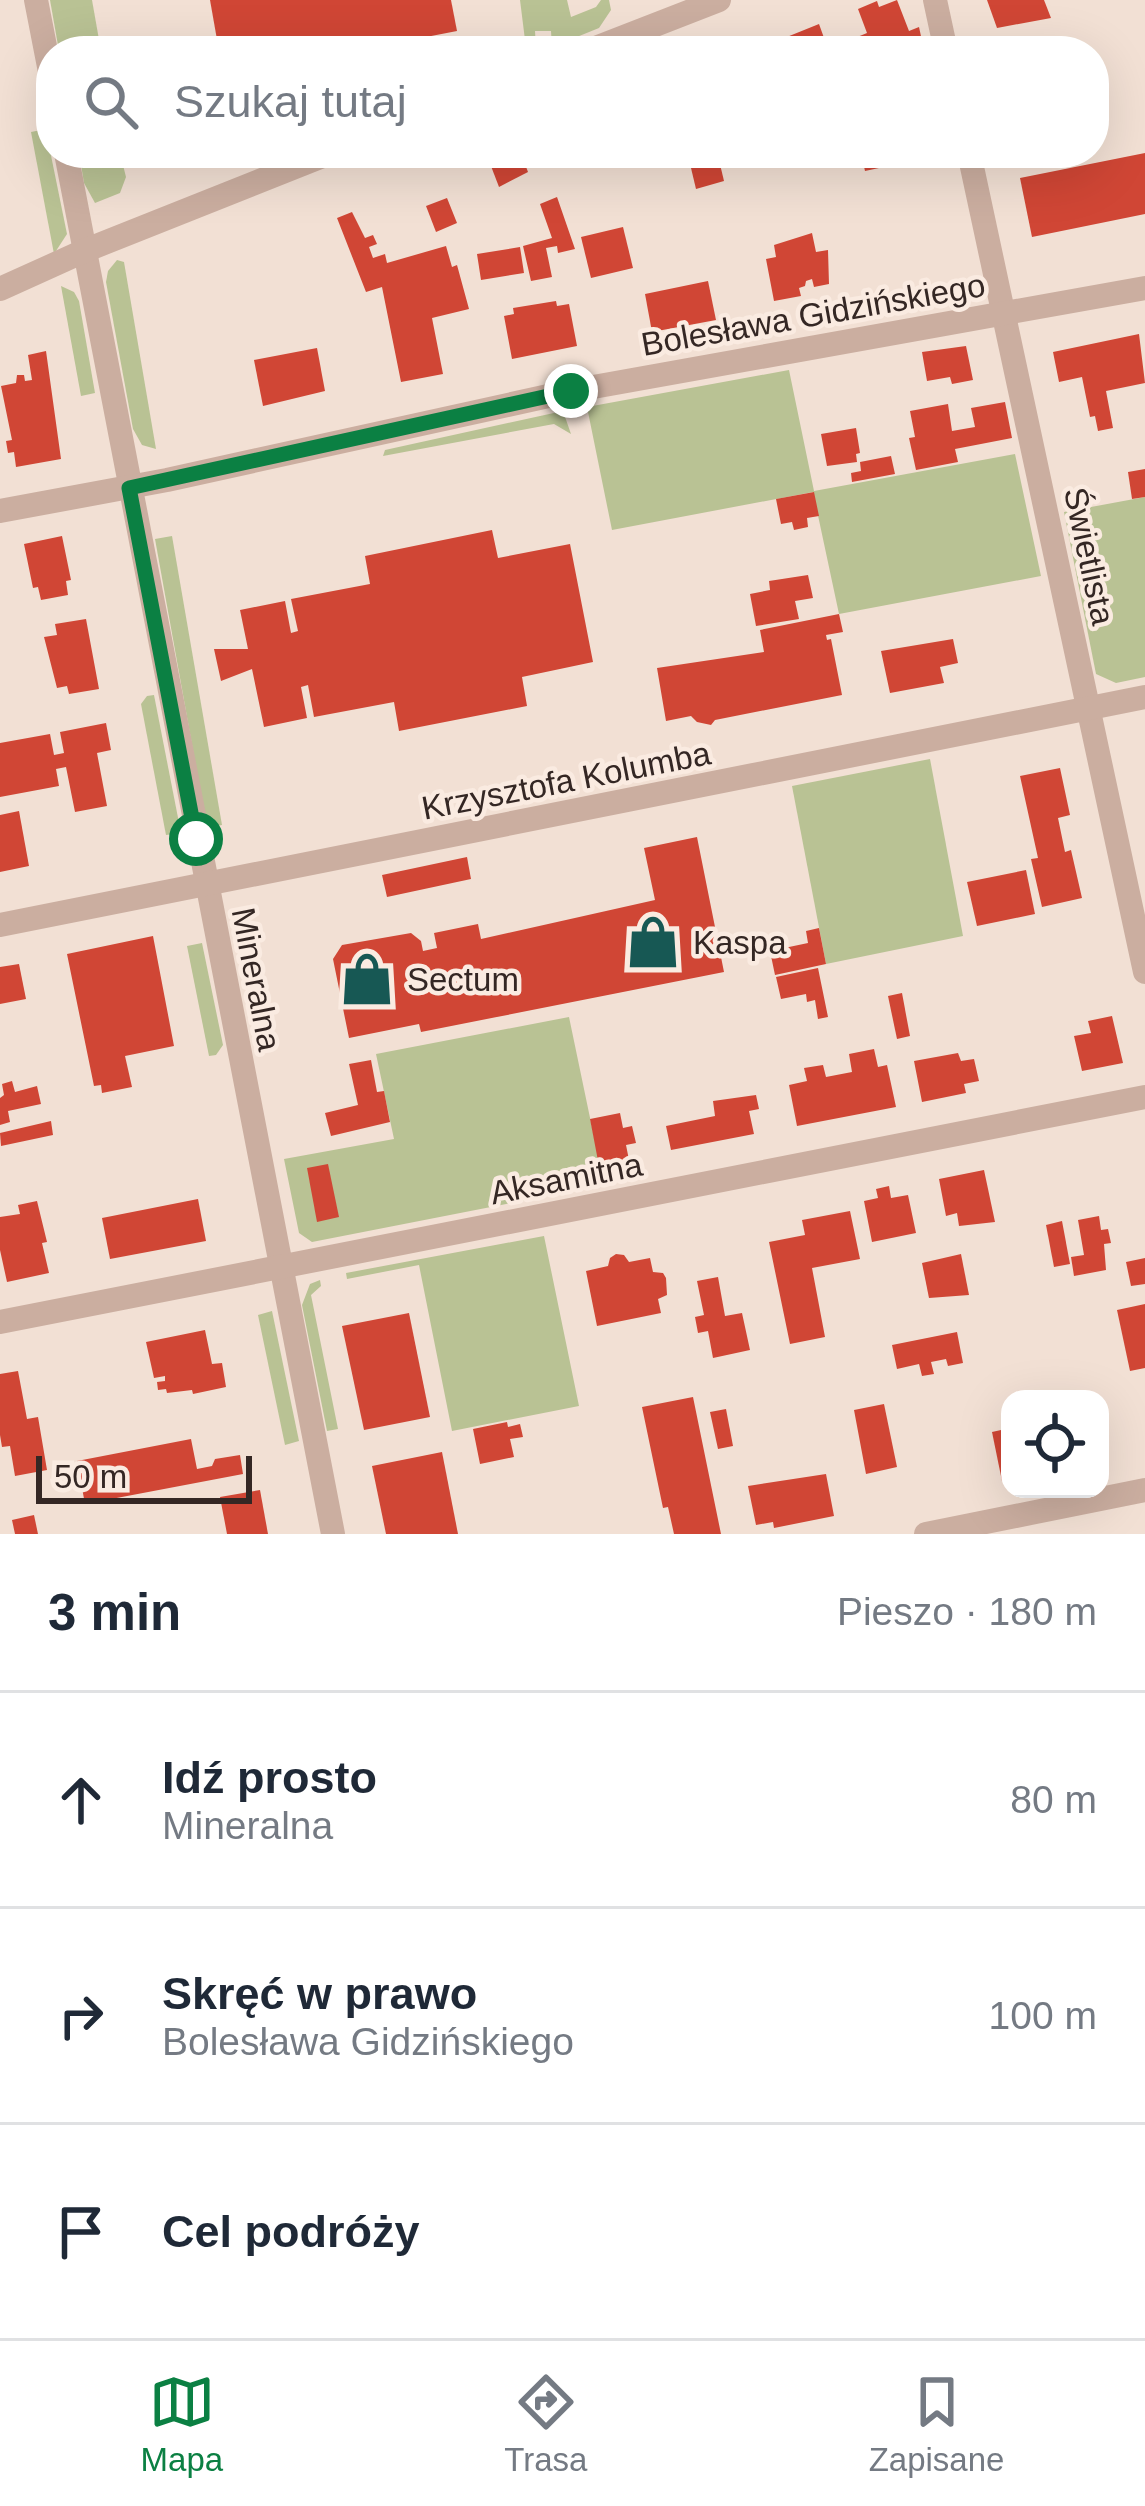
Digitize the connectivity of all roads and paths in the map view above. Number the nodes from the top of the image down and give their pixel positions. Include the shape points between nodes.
1 (36, 0) edge
2 (719, 0) edge
3 (935, 0) edge
4 (43, 36) edge
5 (627, 36) edge
6 (943, 36) edge
7 (68, 168) edge
8 (292, 168) edge
9 (972, 168) edge
10 (84, 251) junction
11 (1145, 288) edge
12 (0, 289) edge
13 (1005, 314) junction
14 (129, 488) junction
15 (0, 512) edge
16 (1145, 698) edge
17 (1089, 709) junction
18 (205, 885) junction
19 (0, 925) edge
20 (1145, 972) edge
21 (1145, 1097) edge
22 (280, 1267) junction
23 (0, 1322) edge
24 (1145, 1490) edge
25 (333, 1534) edge
26 (926, 1534) edge

1 - 4 street
2 - 5 street
3 - 6 street
7 - 10 street, Mineralna
8 - 10 street
9 - 13 street, Świetlista
10 - 12 street
10 - 14 street, Mineralna
11 - 13 street, Bolesława Gidzińskiego
13 - 14 street, Bolesława Gidzińskiego via 571,391
13 - 17 street, Świetlista
14 - 15 street, Bolesława Gidzińskiego
14 - 18 street, Mineralna
16 - 17 street, Krzysztofa Kolumba
17 - 18 street, Krzysztofa Kolumba
17 - 20 street, Świetlista
18 - 19 street, Krzysztofa Kolumba
18 - 22 street, Mineralna
21 - 22 street, Aksamitna
22 - 23 street, Aksamitna
22 - 25 street, Mineralna
24 - 26 street

